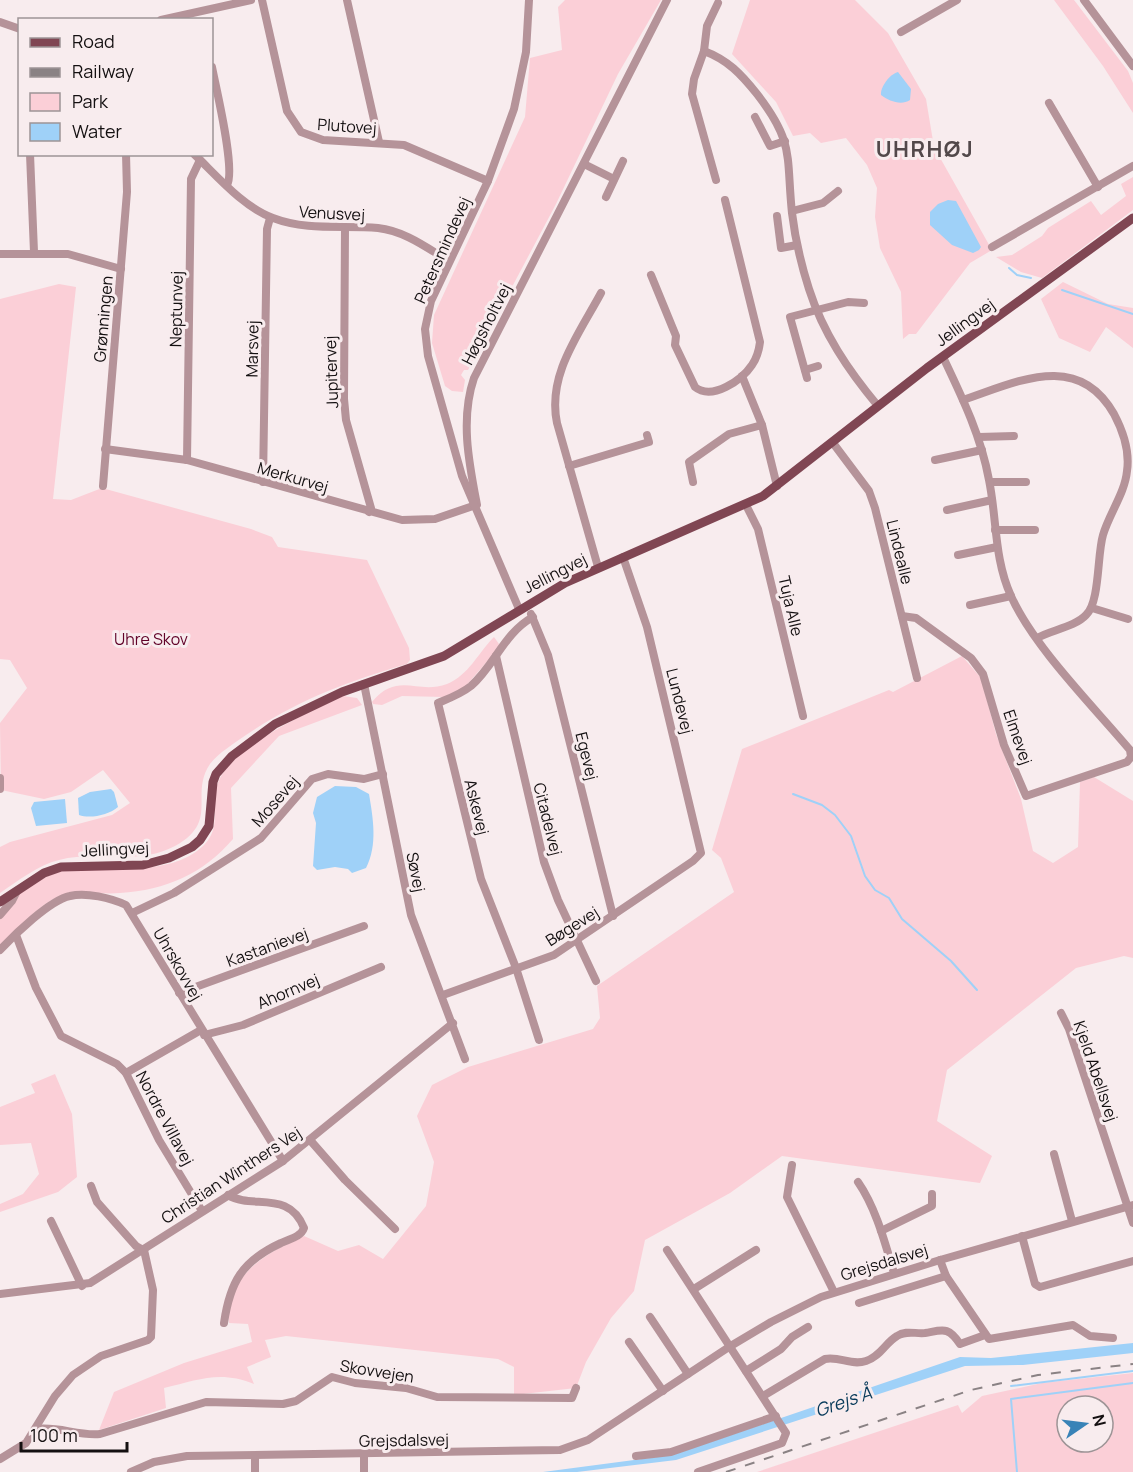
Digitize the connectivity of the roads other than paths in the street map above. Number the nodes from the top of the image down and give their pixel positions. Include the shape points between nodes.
1 (251, 0) edge
2 (262, 0) edge
3 (347, 0) edge
4 (530, 0) edge
5 (667, 0) edge
6 (957, 0) edge
7 (1084, 0) edge
8 (718, 3) dead end
9 (942, 4) edge
10 (200, 15) edge
11 (177, 18) edge
12 (0, 22) edge
13 (18, 28) edge
14 (902, 32) dead end
15 (705, 51) junction
16 (1133, 66) edge
17 (213, 72) edge
18 (1049, 103) dead end
19 (756, 117) dead end
20 (785, 141) junction
21 (379, 142) junction
22 (30, 156) edge
23 (126, 156) edge
24 (197, 157) edge
25 (623, 161) dead end
26 (584, 164) junction
27 (1133, 166) edge
28 (614, 179) junction
29 (716, 180) dead end
30 (488, 181) junction
31 (227, 185) junction
32 (1098, 187) junction
33 (838, 191) dead end
34 (606, 197) dead end
35 (725, 200) dead end
36 (792, 211) junction
37 (777, 216) dead end
38 (270, 218) junction
39 (1133, 218) edge
40 (345, 228) junction
41 (797, 245) junction
42 (992, 247) dead end
43 (34, 252) junction
44 (0, 254) edge
45 (449, 261) junction
46 (121, 269) junction
47 (651, 275) dead end
48 (601, 293) dead end
49 (864, 303) dead end
50 (816, 310) junction
51 (943, 357) junction
52 (818, 366) dead end
53 (742, 376) junction
54 (963, 400) junction
55 (878, 406) junction
56 (762, 425) junction
57 (647, 435) dead end
58 (1014, 436) dead end
59 (979, 437) junction
60 (833, 443) junction
61 (105, 449) junction
62 (982, 450) junction
63 (187, 460) junction
64 (935, 460) dead end
65 (569, 466) junction
66 (263, 482) junction
67 (693, 482) dead end
68 (990, 482) junction
69 (1026, 482) dead end
70 (103, 486) dead end
71 (777, 486) junction
72 (992, 500) junction
73 (746, 505) junction
74 (473, 506) junction
75 (947, 510) dead end
76 (369, 512) junction
77 (995, 530) junction
78 (1035, 530) dead end
79 (997, 547) junction
80 (958, 555) dead end
81 (623, 557) junction
82 (598, 567) junction
83 (1011, 596) junction
84 (970, 605) dead end
85 (523, 607) junction
86 (1092, 608) junction
87 (902, 616) junction
88 (532, 617) junction
89 (1128, 619) dead end
90 (1037, 638) junction
91 (496, 656) junction
92 (917, 678) dead end
93 (364, 684) junction
94 (803, 716) dead end
95 (383, 774) junction
96 (0, 778) edge
97 (0, 789) edge
98 (700, 853) joint
99 (18, 890) junction
100 (0, 902) edge
101 (132, 913) junction
102 (0, 915) edge
103 (613, 916) junction
104 (364, 926) dead end
105 (16, 935) junction
106 (578, 940) junction
107 (0, 950) edge
108 (381, 967) dead end
109 (516, 968) junction
110 (596, 981) dead end
111 (179, 993) junction
112 (443, 995) junction
113 (1060, 1013) dead end
114 (453, 1023) junction
115 (203, 1032) junction
116 (539, 1040) dead end
117 (465, 1059) dead end
118 (126, 1073) junction
119 (310, 1140) junction
120 (1054, 1154) dead end
121 (283, 1161) junction
122 (792, 1164) dead end
123 (858, 1182) dead end
124 (91, 1186) dead end
125 (932, 1194) dead end
126 (228, 1195) junction
127 (1130, 1206) edge
128 (202, 1211) junction
129 (51, 1221) dead end
130 (1072, 1221) junction
131 (1133, 1222) edge
132 (395, 1229) dead end
133 (881, 1231) junction
134 (1022, 1236) junction
135 (144, 1250) junction
136 (667, 1250) dead end
137 (756, 1250) dead end
138 (940, 1260) junction
139 (1133, 1261) edge
140 (894, 1273) junction
141 (946, 1276) junction
142 (82, 1286) junction
143 (693, 1289) junction
144 (834, 1292) junction
145 (0, 1294) edge
146 (859, 1303) dead end
147 (650, 1317) dead end
148 (224, 1323) dead end
149 (808, 1327) dead end
150 (985, 1335) junction
151 (1113, 1338) dead end
152 (628, 1342) dead end
153 (729, 1347) junction
154 (746, 1371) junction
155 (688, 1374) junction
156 (576, 1388) dead end
157 (663, 1391) junction
158 (763, 1396) junction
159 (777, 1417) junction
160 (36, 1429) junction
161 (364, 1454) junction
162 (255, 1456) junction
163 (636, 1456) dead end
164 (0, 1459) edge
165 (131, 1472) edge
166 (255, 1472) edge
167 (364, 1472) edge
168 (698, 1472) edge

1 - 10 street
2 - 21 street, Plutovej via 293,123 310,138
3 - 21 street
4 - 30 street, Petersmindevej via 517,100
5 - 26 street, Høgsholtvej
6 - 9 street
7 - 16 street
8 - 15 street via 707,26
9 - 14 street
10 - 11 street
12 - 13 street
15 - 20 street via 742,75 771,112
15 - 29 street via 692,94
17 - 31 street via 230,176
18 - 32 street
19 - 20 street via 770,146
20 - 36 street
21 - 30 street, Plutovej via 404,145
22 - 43 street
23 - 46 street, Grønningen
24 - 31 street, Venusvej
24 - 63 street, Neptunvej via 191,179
25 - 28 street
26 - 28 street
26 - 74 street, Høgsholtvej via 474,378 466,409 477,505
27 - 32 street
28 - 34 street
30 - 45 street, Petersmindevej
31 - 38 street, Venusvej
32 - 42 street
33 - 36 street via 823,203
35 - 53 street via 760,342 753,364
36 - 41 street
37 - 41 street via 781,248
38 - 40 street, Venusvej via 307,227
38 - 66 street, Marsvej
39 - 51 main road, Jellingvej
40 - 45 street, Venusvej via 395,232
40 - 76 street, Jupitervej via 344,399
41 - 50 street
43 - 44 street
43 - 46 street via 68,254
45 - 74 street, Petersmindevej via 426,317 425,342
46 - 61 street, Grønningen
47 - 53 street via 676,336 675,345 695,387 707,393
48 - 65 street via 562,365 555,393 555,412
49 - 50 street via 848,302
50 - 52 street via 790,317 806,374
50 - 55 street via 844,362
51 - 54 street
51 - 55 main road, Jellingvej
53 - 56 street
54 - 59 street
54 - 86 street via 1048,375 1082,381 1109,406 1125,440 1127,474 1103,535
55 - 60 main road, Jellingvej
56 - 67 street via 729,434 689,462
56 - 71 street
57 - 65 street via 649,442
58 - 59 street
59 - 62 street
60 - 71 main road, Jellingvej
60 - 87 street, Lindealle via 869,491
61 - 63 street, Merkurvej
61 - 70 street, Grønningen
62 - 64 street
62 - 68 street
63 - 66 street, Merkurvej
65 - 82 street
66 - 76 street, Merkurvej
68 - 69 street
68 - 72 street
71 - 73 main road, Jellingvej
72 - 75 street
72 - 77 street
73 - 81 main road, Jellingvej
73 - 94 street, Tuja Alle via 759,529
74 - 76 street, Merkurvej via 417,521
74 - 85 street, Petersmindevej
77 - 78 street
77 - 79 street
79 - 80 street
79 - 83 street
81 - 82 main road, Jellingvej
81 - 98 street, Lundevej via 647,627
82 - 85 main road, Jellingvej
83 - 84 street
83 - 90 street
85 - 88 street, Egevej
85 - 93 main road, Jellingvej via 490,631 444,656
86 - 89 street
86 - 90 street via 1079,621
87 - 90 street, Elmevej via 916,618 971,658 982,674 1004,745 1026,796 1127,762 1131,757 1130,750
87 - 92 street, Lindealle
88 - 91 street, Askevej via 513,631
88 - 103 street, Egevej via 548,655
91 - 106 street, Citadelvej via 544,862
91 - 109 street, Askevej via 473,684 438,702 481,879
93 - 95 street, Søvej
93 - 99 main road, Jellingvej via 275,724 224,764 213,782 207,832 192,847 143,865 61,867
95 - 101 street, Mosevej via 364,779 328,774 312,779 261,838 174,893
95 - 112 street, Søvej via 411,915
96 - 97 street
98 - 103 street, Bøgevej
99 - 100 main road, Jellingvej
99 - 102 street
101 - 105 street via 119,901 70,896 50,906
101 - 111 street, Uhrskovvej
103 - 106 street, Bøgevej
104 - 111 street, Kastanievej
105 - 107 street
105 - 118 street, Nordre Villavej via 36,988 61,1036 117,1064
106 - 109 street, Bøgevej via 554,955
106 - 110 street, Citadelvej
108 - 115 street, Ahornvej via 243,1025
109 - 112 street, Bøgevej
109 - 116 street, Askevej
111 - 115 street, Uhrskovvej
112 - 114 street, Søvej
113 - 127 street, Kjeld Abellsvej via 1069,1029
114 - 117 street, Søvej
114 - 119 street, Christian Winthers Vej
115 - 118 street, Ahornvej
115 - 121 street, Uhrskovvej
118 - 128 street, Nordre Villavej via 159,1140
119 - 121 street, Christian Winthers Vej
119 - 132 street
120 - 130 street
121 - 126 street, Christian Winthers Vej
122 - 144 street via 787,1197
123 - 133 street
124 - 135 street via 97,1203
125 - 133 street via 932,1206
126 - 128 street, Christian Winthers Vej
126 - 148 street via 235,1200 262,1200 290,1209 304,1228 300,1234 267,1250 240,1273 228,1297
127 - 130 street, Grejsdalsvej
127 - 131 street, Kjeld Abellsvej
128 - 135 street, Christian Winthers Vej
129 - 142 street
130 - 134 street, Grejsdalsvej
133 - 140 street
134 - 138 street, Grejsdalsvej
134 - 139 street via 1035,1284 1040,1287
135 - 142 street, Christian Winthers Vej
135 - 160 street via 153,1290 151,1336 101,1356 73,1375
136 - 143 street
137 - 143 street
138 - 140 street, Grejsdalsvej
138 - 141 street
140 - 144 street, Grejsdalsvej
141 - 146 street
141 - 150 street
142 - 145 street, Christian Winthers Vej
143 - 153 street
144 - 153 street, Grejsdalsvej via 792,1310
147 - 155 street
149 - 154 street
150 - 151 street via 989,1339 1072,1325 1090,1336
150 - 158 street via 960,1344 944,1330 909,1332 895,1337 878,1356 855,1364 825,1359
152 - 157 street
153 - 154 street
153 - 155 street, Grejsdalsvej
154 - 158 street
155 - 157 street, Grejsdalsvej
156 - 160 street, Skovvejen via 572,1398 437,1397 412,1389 332,1377 296,1401 283,1404 207,1402 100,1434 52,1426
157 - 161 street, Grejsdalsvej via 588,1440 560,1450
158 - 159 street
159 - 163 street via 671,1452
159 - 168 street via 786,1435 782,1443
160 - 164 street via 27,1443
161 - 162 street, Grejsdalsvej
161 - 167 street
162 - 165 street, Grejsdalsvej via 171,1458
162 - 166 street

